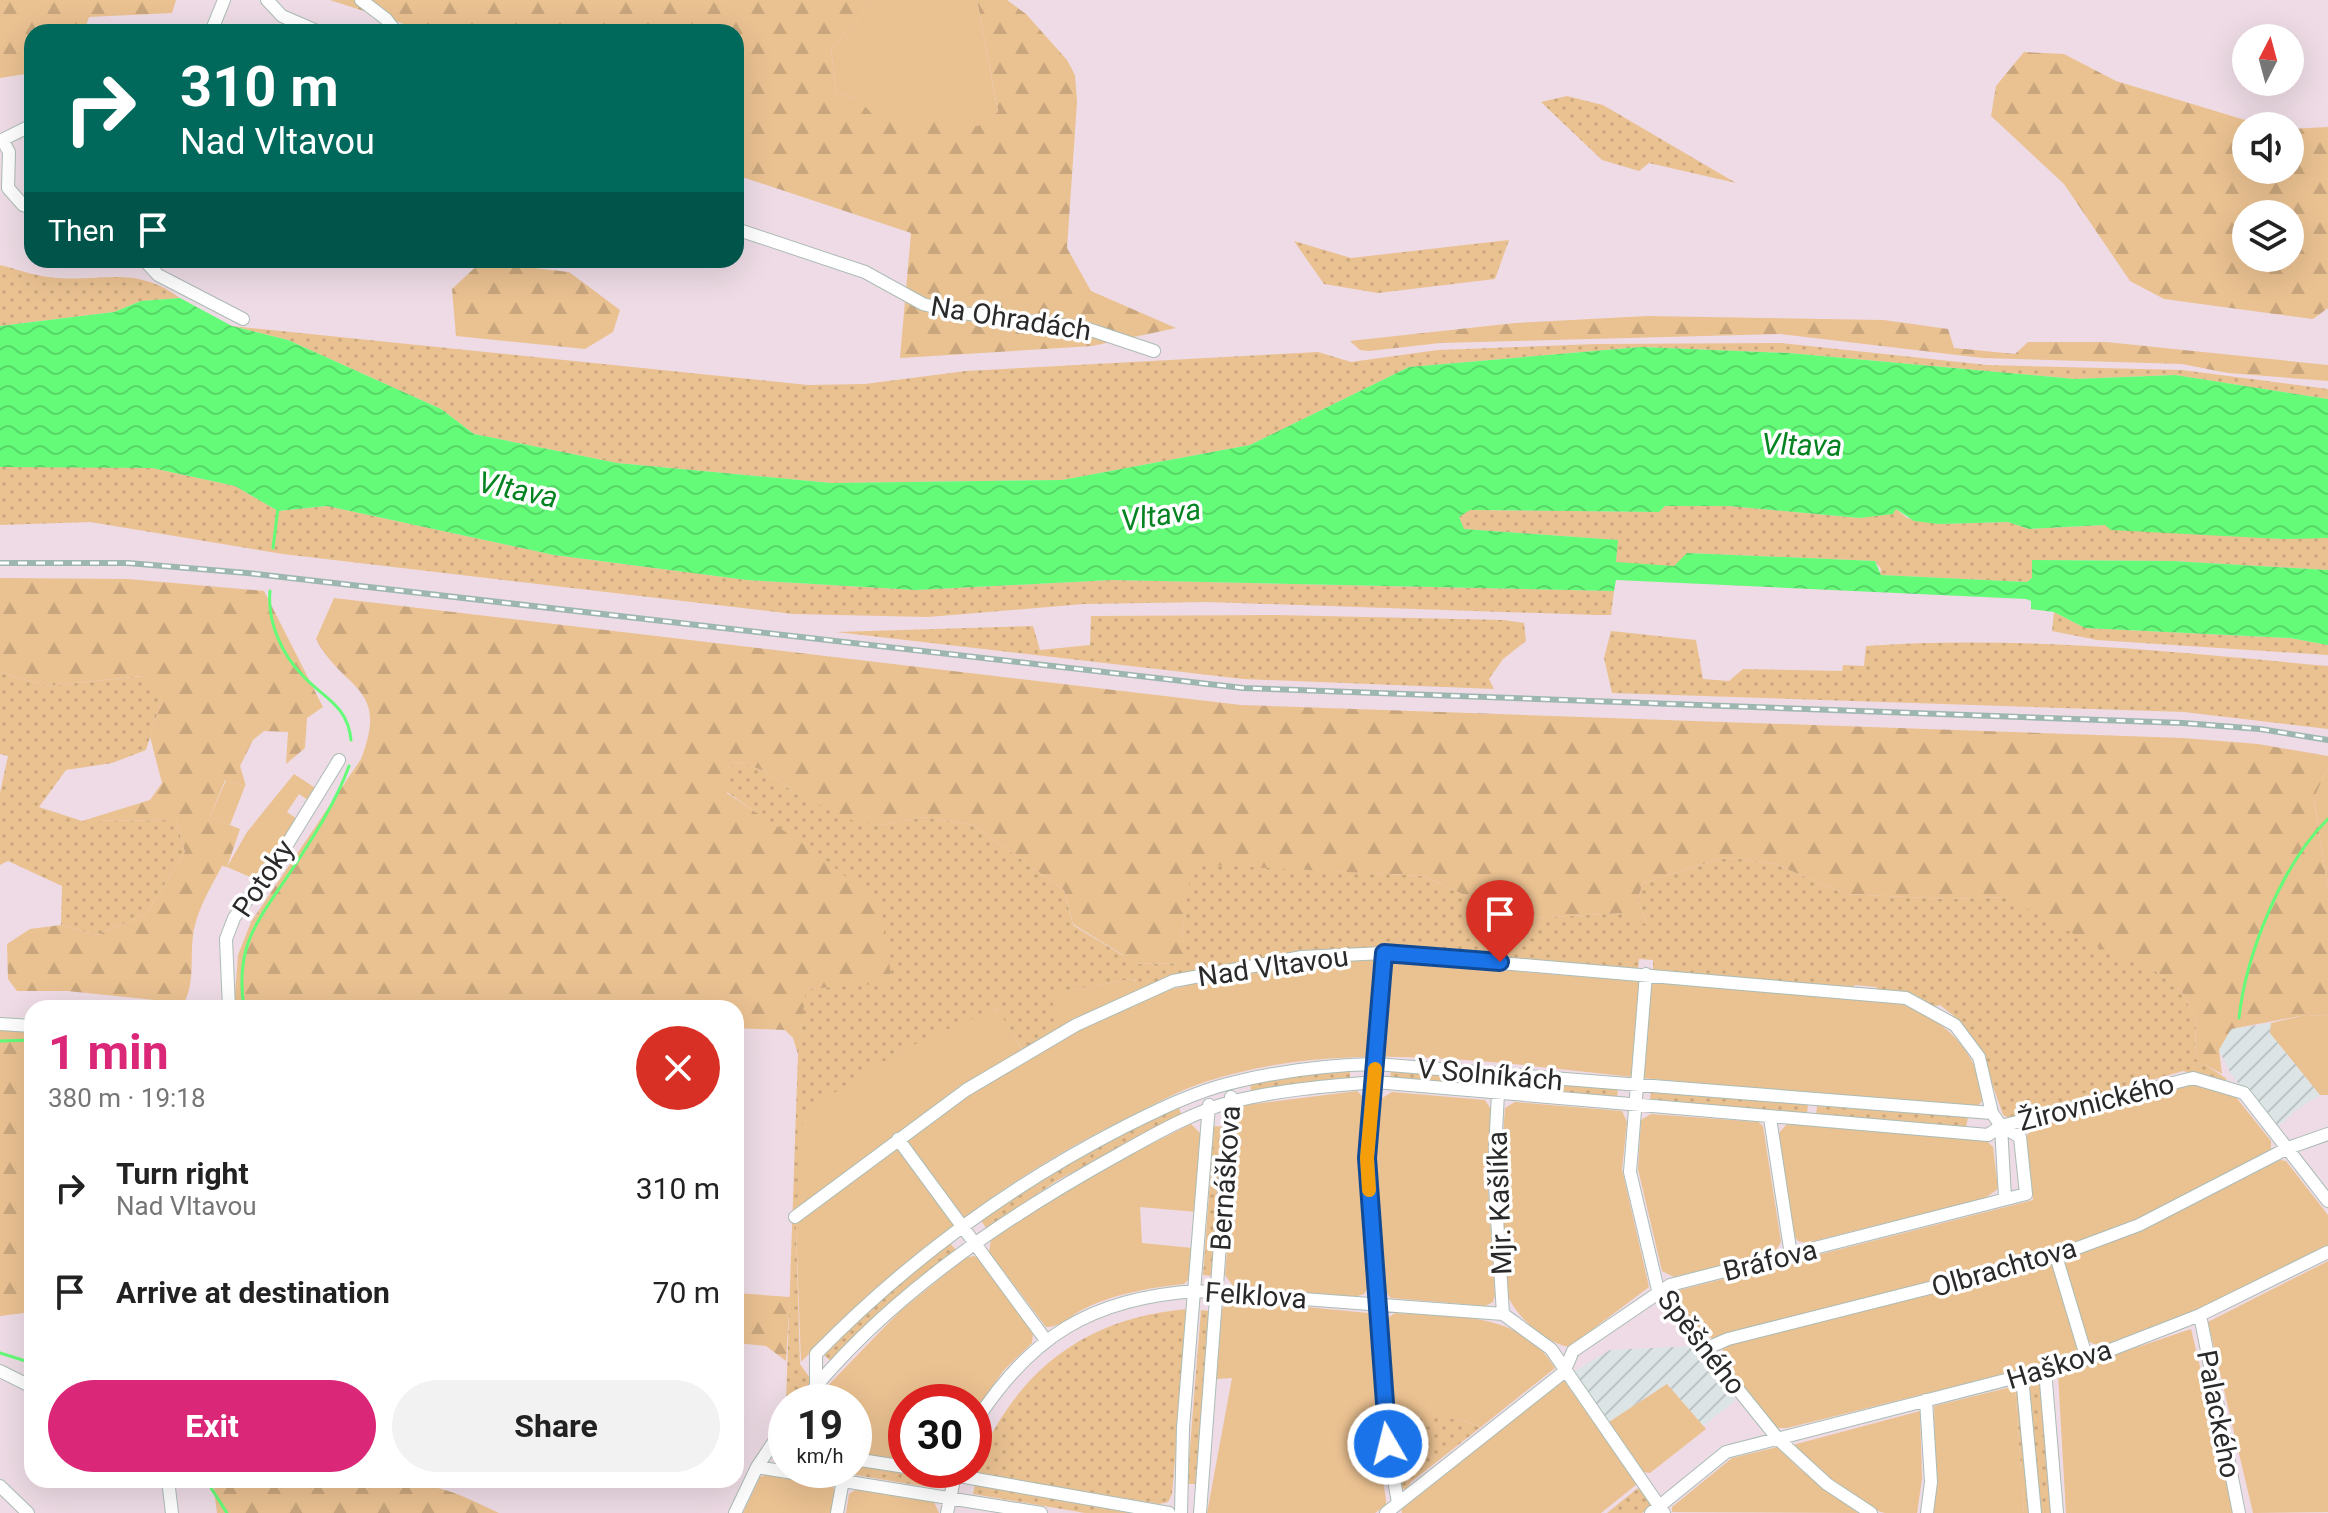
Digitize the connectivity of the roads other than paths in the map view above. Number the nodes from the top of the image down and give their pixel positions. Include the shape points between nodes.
1 (224, 0) edge
2 (267, 0) edge
3 (361, 0) edge
4 (214, 24) edge
5 (300, 24) edge
6 (390, 24) edge
7 (24, 129) edge
8 (2, 141) edge
9 (24, 205) edge
10 (744, 232) edge
11 (151, 268) edge
12 (243, 319) dead end
13 (1154, 351) dead end
14 (339, 760) dead end
15 (1384, 953) junction
16 (1646, 974) junction
17 (229, 1000) edge
18 (0, 1024) edge
19 (24, 1026) edge
20 (1376, 1064) junction
21 (1375, 1082) junction
22 (1229, 1083) junction
23 (1637, 1085) junction
24 (1206, 1090) junction
25 (1498, 1093) junction
26 (1231, 1102) junction
27 (1635, 1107) junction
28 (1209, 1110) junction
29 (1992, 1113) junction
30 (1770, 1118) junction
31 (2001, 1126) junction
32 (2328, 1134) edge
33 (898, 1139) junction
34 (2288, 1148) junction
35 (2005, 1198) junction
36 (2328, 1201) edge
37 (795, 1217) dead end
38 (962, 1227) junction
39 (976, 1244) junction
40 (2328, 1252) edge
41 (1791, 1255) junction
42 (2056, 1256) junction
43 (1658, 1290) junction
44 (1196, 1291) junction
45 (1217, 1292) junction
46 (1378, 1304) junction
47 (1503, 1314) junction
48 (2200, 1315) junction
49 (1045, 1339) junction
50 (1705, 1349) junction
51 (2087, 1359) junction
52 (2045, 1370) junction
53 (0, 1371) edge
54 (1564, 1372) junction
55 (2022, 1377) junction
56 (24, 1383) edge
57 (816, 1384) edge
58 (818, 1384) edge
59 (992, 1396) edge
60 (1926, 1400) junction
61 (1778, 1439) junction
62 (768, 1448) edge
63 (757, 1467) junction
64 (768, 1469) edge
65 (992, 1479) edge
66 (872, 1485) edge
67 (0, 1486) edge
68 (169, 1488) edge
69 (842, 1488) edge
70 (952, 1488) edge
71 (950, 1499) junction
72 (1392, 1509) edge
73 (1658, 1511) edge
74 (28, 1513) edge
75 (172, 1513) edge
76 (735, 1513) edge
77 (837, 1513) edge
78 (947, 1513) edge
79 (1041, 1513) edge
80 (1169, 1513) edge
81 (1181, 1513) edge
82 (1200, 1513) edge
83 (1871, 1513) edge
84 (1927, 1513) edge
85 (2035, 1513) edge
86 (2057, 1513) edge
87 (2239, 1513) edge

1 - 4 street
2 - 5 street via 282,16
3 - 6 street
7 - 8 street
8 - 9 street via 9,152 8,188
10 - 13 street, Na Ohradách via 865,272 923,304 1085,328
11 - 12 street
14 - 17 street, Potoky via 234,918 226,939
15 - 16 street, Nad Vltavou
15 - 20 street
15 - 33 street, Nad Vltavou via 1302,957 1173,981 1076,1025 966,1090
16 - 23 street, Spěšného
16 - 29 street, Nad Vltavou via 1906,998 1955,1025 1979,1057
18 - 19 street
20 - 21 street
20 - 22 street, V Solníkách via 1331,1065
20 - 23 street, V Solníkách
21 - 25 street, V Solníkách
21 - 26 street, V Solníkách
21 - 46 street via 1367,1158
22 - 24 street, V Solníkách
22 - 26 street, Bernáškova
23 - 27 street, Spěšného
23 - 29 street, V Solníkách
24 - 28 street, Bernáškova
24 - 38 street, V Solníkách via 1085,1147
25 - 27 street, V Solníkách
25 - 47 street, Mjr. Kašlíka via 1494,1170
26 - 28 street, V Solníkách
26 - 45 street, Bernáškova
27 - 30 street, V Solníkách
27 - 43 street, Spěšného via 1630,1172
28 - 39 street, V Solníkách via 1097,1167
28 - 44 street, Bernáškova
29 - 31 street
30 - 31 street, V Solníkách via 1988,1135
30 - 41 street
31 - 34 street, Žirovnického via 2193,1078 2244,1093
31 - 35 street
31 - 35 street via 2020,1137 2026,1194
32 - 34 street, Olbrachtova
33 - 37 street, Nad Vltavou
33 - 38 street
34 - 36 street, Žirovnického
34 - 42 street, Olbrachtova via 2139,1225
35 - 41 street, Bráfova
38 - 39 street
38 - 57 street, V Solníkách via 873,1297 816,1354
39 - 49 street
39 - 58 street, V Solníkách via 887,1313
40 - 48 street, Haškova
41 - 43 street, Bráfova
42 - 50 street, Olbrachtova
42 - 51 street
43 - 50 street, Spěšného
43 - 54 street, Bráfova via 1573,1351
44 - 45 street, Felklova
44 - 49 street, Felklova via 1150,1294 1108,1306
44 - 81 street, Bernáškova
45 - 46 street, Felklova
45 - 82 street, Bernáškova
46 - 47 street, Felklova
46 - 72 street
47 - 54 street via 1551,1349
48 - 51 street, Haškova
48 - 87 street, Palackého
49 - 59 street, Felklova
50 - 61 street, Spěšného
51 - 52 street, Haškova
52 - 55 street, Haškova
52 - 86 street
53 - 56 street
54 - 72 street, Bráfova
54 - 73 street
55 - 60 street, Haškova
55 - 85 street
60 - 61 street, Haškova
60 - 84 street via 1931,1482
61 - 73 street, Haškova via 1726,1452
61 - 83 street, Spěšného via 1827,1484
62 - 63 street
63 - 64 street
63 - 76 street
65 - 80 street
66 - 71 street
67 - 74 street
68 - 75 street
69 - 77 street
70 - 71 street
71 - 78 street
71 - 79 street

